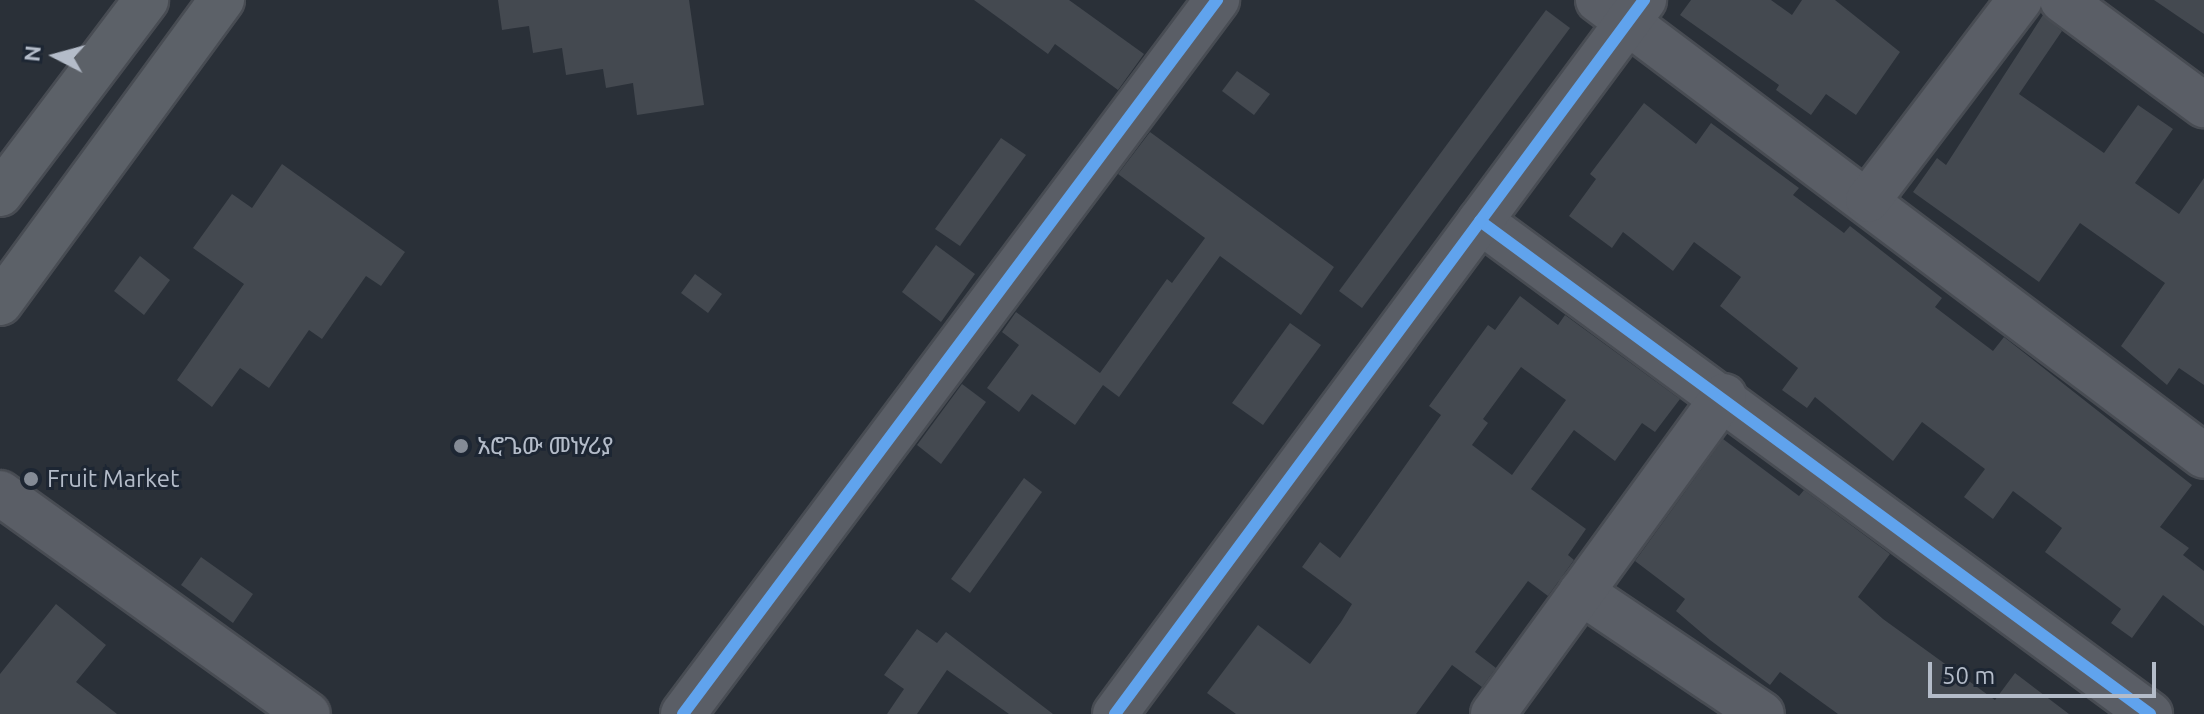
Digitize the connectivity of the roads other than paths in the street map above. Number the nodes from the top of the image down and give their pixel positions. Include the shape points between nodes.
1 (146, 0) edge
2 (222, 0) edge
3 (1217, 0) edge
4 (2020, 0) edge
5 (2062, 0) edge
6 (1623, 7) edge
7 (2204, 105) edge
8 (0, 194) edge
9 (1868, 200) junction
10 (1480, 221) junction
11 (0, 303) edge
12 (1724, 396) junction
13 (2204, 456) edge
14 (0, 493) edge
15 (1581, 592) junction
16 (308, 714) edge
17 (683, 714) edge
18 (1115, 714) edge
19 (1493, 714) edge
20 (1762, 714) edge
21 (2150, 714) edge

1 - 8 main road
2 - 11 main road
3 - 17 street
4 - 9 street
5 - 7 street
6 - 9 street
6 - 10 street
9 - 13 street
10 - 12 street
10 - 18 street
12 - 15 street
12 - 21 street
14 - 16 street
15 - 19 street
15 - 20 street

